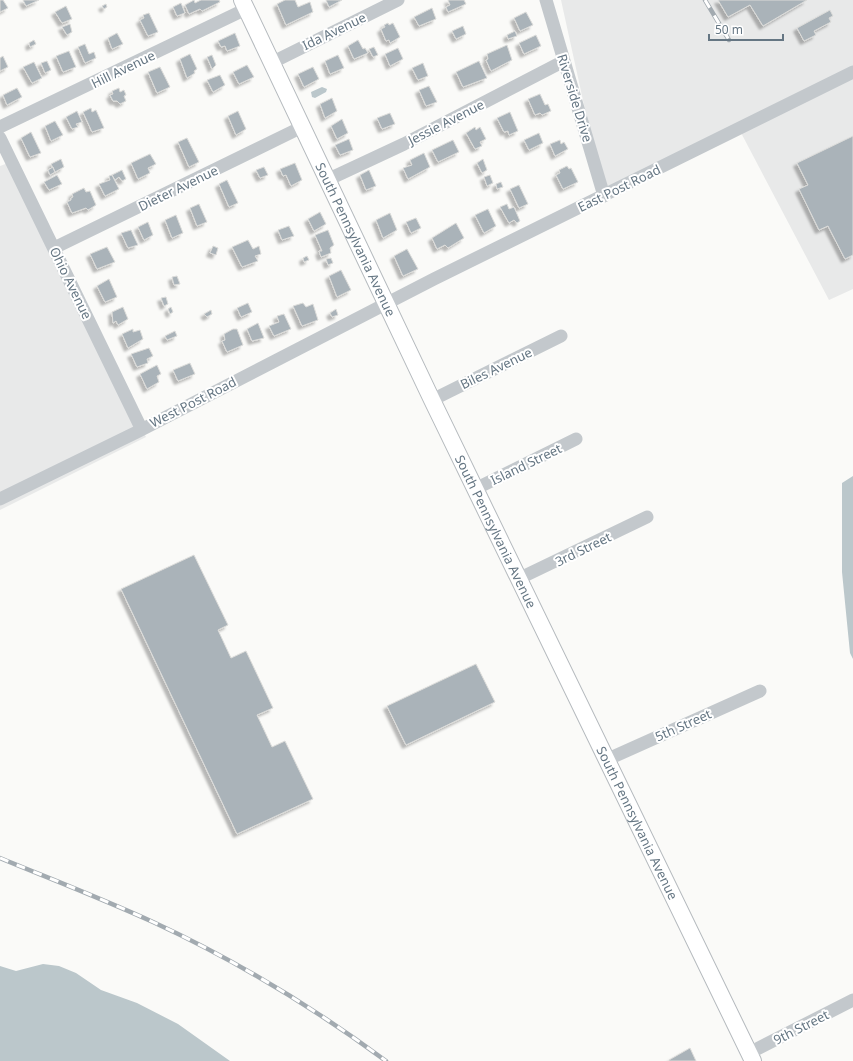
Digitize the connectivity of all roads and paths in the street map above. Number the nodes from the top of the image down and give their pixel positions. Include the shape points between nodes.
1 (398, 0) edge
2 (546, 0) edge
3 (244, 5) edge
4 (564, 61) junction
5 (271, 63) junction
6 (853, 72) edge
7 (0, 127) edge
8 (302, 127) junction
9 (0, 138) edge
10 (327, 180) junction
11 (604, 196) junction
12 (54, 248) junction
13 (386, 304) junction
14 (561, 336) dead end
15 (432, 400) junction
16 (141, 428) junction
17 (576, 439) dead end
18 (475, 489) junction
19 (0, 499) edge
20 (647, 517) dead end
21 (518, 579) junction
22 (760, 691) dead end
23 (606, 760) junction
24 (853, 1000) edge
25 (751, 1057) edge

1 - 5 street, Ida Avenue
2 - 4 street, Riverside Drive
3 - 5 main road, South Pennsylvania Avenue
3 - 7 street, Hill Avenue
4 - 10 street, Jessie Avenue via 404,144
4 - 11 street, Riverside Drive
5 - 8 main road, South Pennsylvania Avenue
6 - 11 street, East Post Road
8 - 10 main road, South Pennsylvania Avenue
8 - 12 street, Dieter Avenue
9 - 12 street, Ohio Avenue
10 - 13 main road, South Pennsylvania Avenue
11 - 13 street, East Post Road
12 - 16 street, Ohio Avenue
13 - 15 main road, South Pennsylvania Avenue
13 - 16 street, West Post Road
14 - 15 street, Biles Avenue
15 - 18 main road, South Pennsylvania Avenue
16 - 19 street, West Post Road
17 - 18 street, Island Street
18 - 21 main road, South Pennsylvania Avenue
20 - 21 street, 3rd Street
21 - 23 main road, South Pennsylvania Avenue
22 - 23 street, 5th Street
23 - 25 main road, South Pennsylvania Avenue
24 - 25 street, 9th Street

